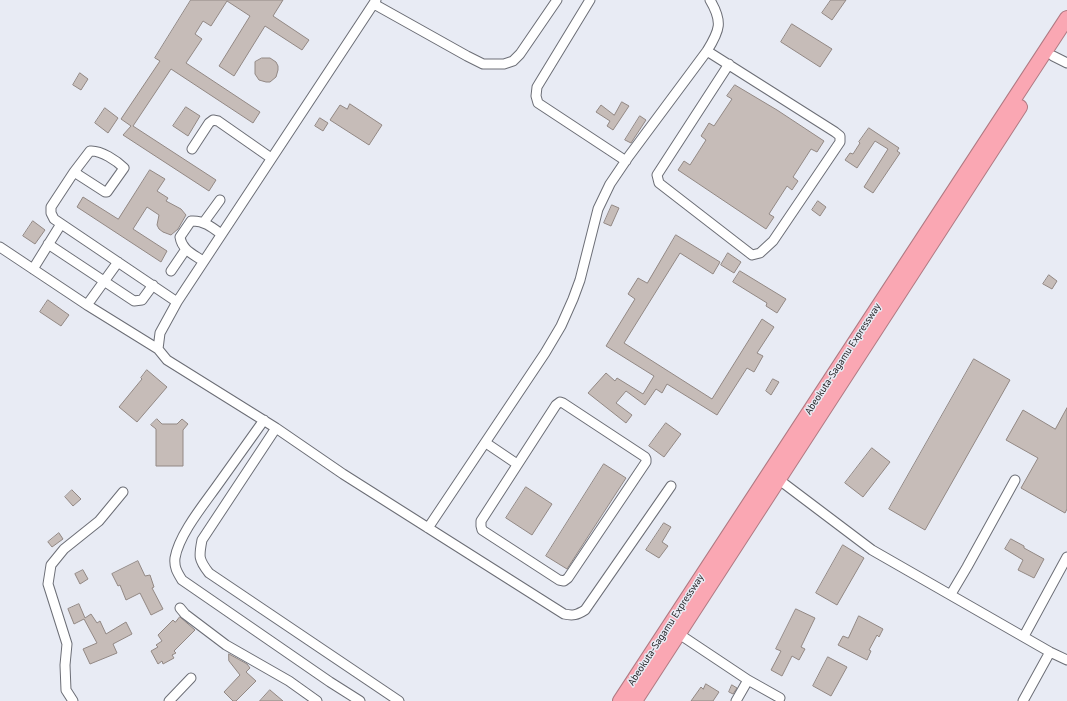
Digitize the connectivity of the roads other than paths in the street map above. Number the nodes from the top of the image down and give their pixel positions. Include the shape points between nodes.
1 (557, 0) edge
2 (590, 0) edge
3 (710, 0) edge
4 (375, 2) edge
5 (1067, 18) edge
6 (1067, 35) edge
7 (707, 51) junction
8 (1053, 56) junction
9 (1067, 63) edge
10 (729, 64) junction
11 (192, 149) dead end
12 (271, 158) junction
13 (626, 161) junction
14 (74, 172) junction
15 (220, 200) dead end
16 (204, 222) junction
17 (61, 224) junction
18 (221, 234) junction
19 (48, 244) junction
20 (0, 247) edge
21 (186, 249) junction
22 (118, 262) junction
23 (203, 262) junction
24 (33, 268) junction
25 (171, 271) dead end
26 (104, 282) junction
27 (153, 285) junction
28 (177, 302) junction
29 (87, 305) junction
30 (158, 350) junction
31 (264, 420) junction
32 (276, 428) junction
33 (486, 443) junction
34 (517, 464) junction
35 (778, 479) junction
36 (1015, 480) dead end
37 (671, 486) dead end
38 (122, 492) dead end
39 (428, 528) junction
40 (1067, 557) edge
41 (950, 594) junction
42 (180, 608) dead end
43 (679, 634) junction
44 (1024, 636) junction
45 (1050, 652) junction
46 (1067, 660) edge
47 (191, 678) dead end
48 (748, 680) junction
49 (780, 698) dead end
50 (73, 701) edge
51 (169, 701) edge
52 (317, 701) edge
53 (360, 701) edge
54 (399, 701) edge
55 (620, 701) edge
56 (635, 701) edge
57 (736, 701) edge
58 (1023, 701) edge

1 - 4 street via 520,54 513,61 504,64 483,64
2 - 13 street via 537,87 536,96 538,103
3 - 7 street via 719,21 716,36
4 - 12 street
5 - 55 highway, Abeokuta-Sagamu Expressway
6 - 8 highway, Abeokuta-Sagamu Expressway
7 - 10 street
7 - 13 street
8 - 9 street
8 - 35 highway, Abeokuta-Sagamu Expressway
10 - 10 street via 840,136 840,142 773,241 766,249 752,255 659,183 657,175
11 - 12 street via 213,120
12 - 18 street
13 - 33 street via 610,184 598,209 580,280 561,326
14 - 14 street via 107,192 124,168 96,150 90,151
14 - 17 street via 51,207 54,219
15 - 16 street
16 - 18 street
16 - 21 street via 191,221 180,237 181,244
17 - 19 street
17 - 22 street
18 - 23 street
19 - 24 street
19 - 26 street
20 - 24 street
21 - 23 street
21 - 25 street
22 - 26 street
22 - 27 street
23 - 28 street
24 - 29 street
26 - 27 street via 134,301 142,300
26 - 29 street
27 - 28 street
28 - 30 street via 160,332
29 - 30 street
30 - 31 street via 167,360
31 - 32 street
31 - 53 street via 197,513 178,547 175,568 182,580
32 - 39 street
32 - 54 street via 202,540 201,563 209,573
33 - 34 street
33 - 39 street
34 - 34 street via 560,402 646,459 564,581 482,530 481,521
35 - 41 street via 872,550
35 - 43 highway, Abeokuta-Sagamu Expressway
36 - 41 street via 968,567
37 - 39 street via 585,610 572,616 564,614
38 - 50 street via 99,520 64,549 51,565 48,584 67,644 66,690
40 - 44 street
41 - 44 street
42 - 52 street via 226,645 289,681
43 - 48 street
43 - 56 highway, Abeokuta-Sagamu Expressway
44 - 45 street
45 - 46 street
45 - 58 street
47 - 51 street
48 - 49 street
48 - 57 street

